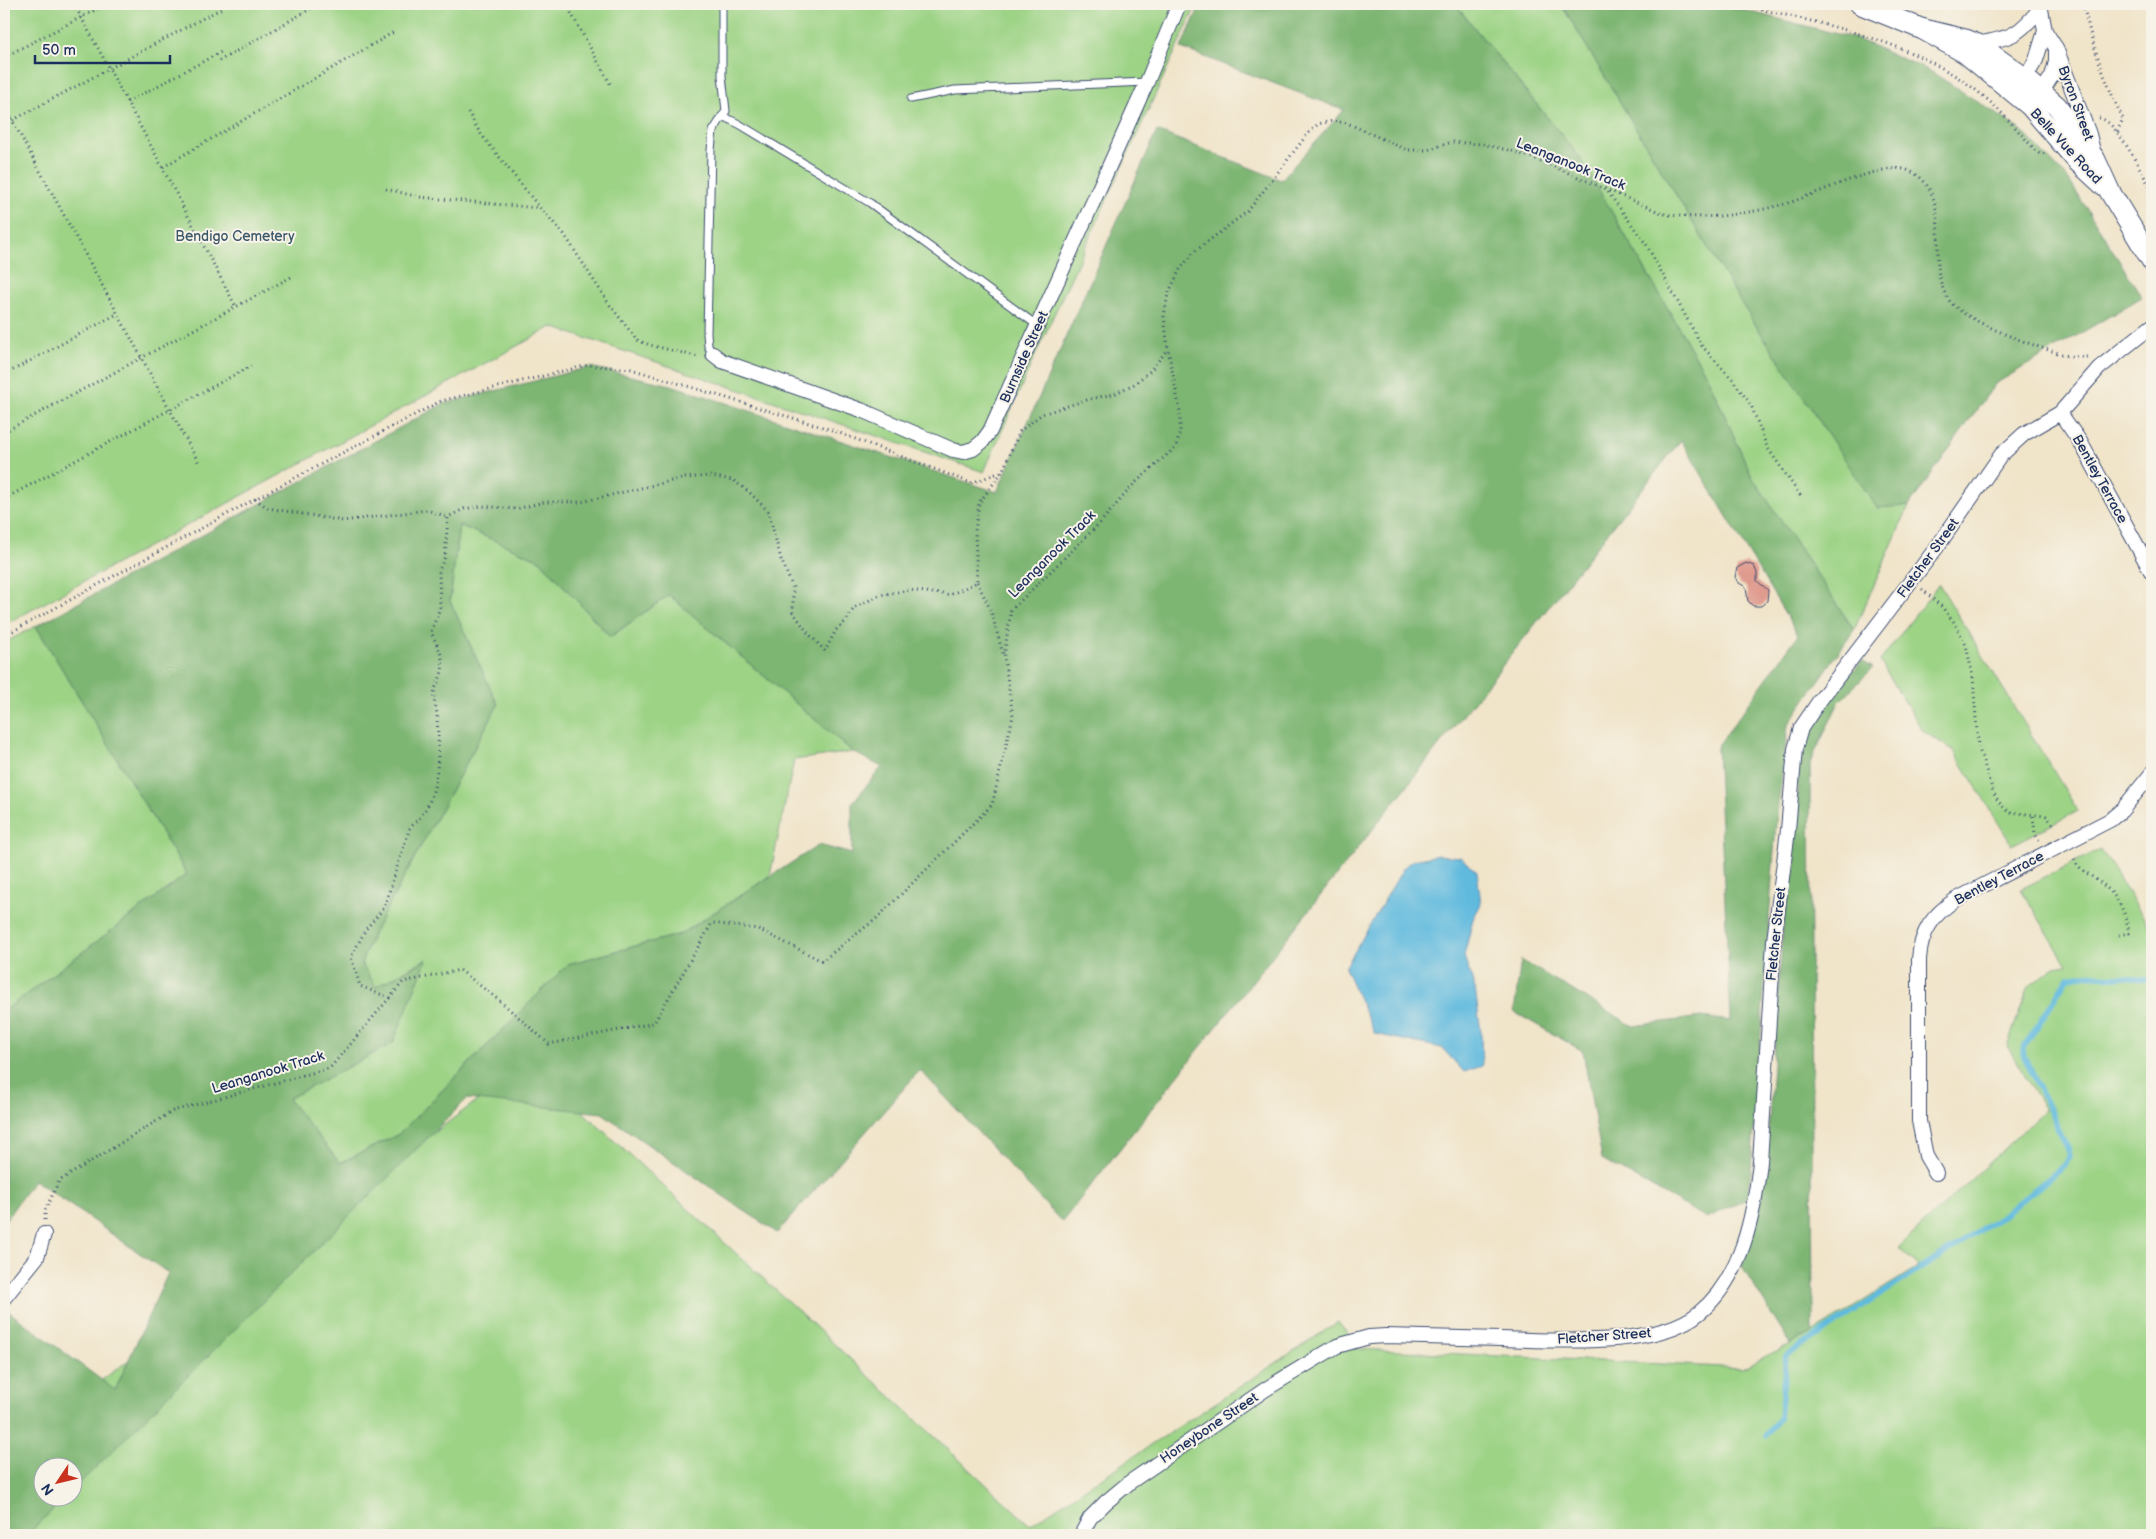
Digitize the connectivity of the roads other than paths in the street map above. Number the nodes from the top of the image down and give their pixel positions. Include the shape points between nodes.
1 (722, 4) edge
2 (1179, 4) edge
3 (1860, 4) edge
4 (2041, 6) edge
5 (1922, 29) junction
6 (2045, 31) junction
7 (1978, 44) junction
8 (2056, 48) junction
9 (1147, 82) junction
10 (2027, 94) junction
11 (911, 99) dead end
12 (722, 116) junction
13 (2095, 159) junction
14 (2110, 192) junction
15 (2152, 260) edge
16 (1038, 326) junction
17 (2152, 326) edge
18 (713, 354) joint
19 (2060, 413) junction
20 (2152, 573) edge
21 (2152, 773) edge
22 (1936, 1173) dead end
23 (44, 1234) road end
24 (4, 1298) edge
25 (1353, 1340) joint
26 (1081, 1535) edge

1 - 12 lane via 722,76 726,111
2 - 9 street, Burnside Street
3 - 5 street
4 - 6 street, Byron Street
4 - 7 street, Byron Street via 2027,25 2015,34
5 - 7 street, Belle Vue Road
5 - 10 street
6 - 8 street, Byron Street
6 - 10 street, Byron Street
7 - 10 street, Belle Vue Road
8 - 10 street, Byron Street via 2052,76
8 - 13 street, Byron Street
9 - 11 lane via 955,90
9 - 16 street, Burnside Street
10 - 13 street, Belle Vue Road via 2057,106
10 - 14 street, Belle Vue Road via 2078,162
12 - 16 lane via 870,203
12 - 18 lane via 713,131 711,150 707,333 708,346
13 - 14 street, Belle Vue Road
14 - 15 street, Belle Vue Road
16 - 18 street, Burnside Street via 990,431 982,442 963,452 944,447 861,410 722,361
17 - 19 street, Fletcher Street via 2099,368
19 - 20 street, Bentley Terrace via 2081,443
19 - 25 street, Fletcher Street via 2024,434 2001,455 1912,581 1801,728 1795,749 1773,958 1757,1190 1734,1266 1711,1302 1682,1324 1630,1337 1556,1340 1386,1336
21 - 22 street, Bentley Terrace via 2110,820 1955,900 1933,918 1925,930 1920,946 1919,1121 1926,1156
23 - 24 street via 37,1257
25 - 26 street, Honeybone Street via 1322,1354 1266,1389 1130,1482 1090,1518

